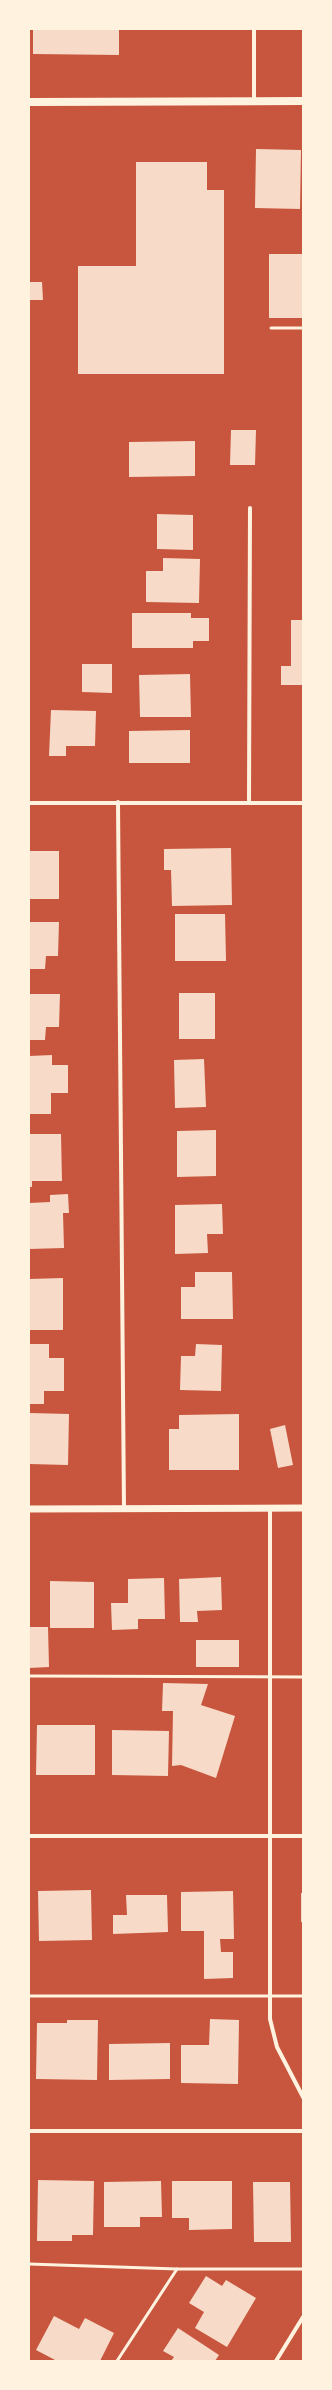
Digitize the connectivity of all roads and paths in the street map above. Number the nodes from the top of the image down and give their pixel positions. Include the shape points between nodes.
1 (254, 29) edge
2 (254, 101) junction
3 (303, 101) edge
4 (29, 102) edge
5 (271, 328) dead end
6 (303, 328) edge
7 (250, 508) dead end
8 (118, 802) junction
9 (249, 802) junction
10 (29, 803) edge
11 (303, 803) edge
12 (270, 1508) junction
13 (303, 1508) edge
14 (29, 1509) edge
15 (124, 1509) junction
16 (29, 1676) edge
17 (303, 1677) edge
18 (270, 1678) junction
19 (29, 1836) edge
20 (270, 1836) junction
21 (303, 1836) edge
22 (29, 1996) edge
23 (269, 1996) junction
24 (303, 1996) edge
25 (303, 2097) edge
26 (29, 2131) edge
27 (303, 2131) edge
28 (29, 2264) edge
29 (177, 2269) junction
30 (303, 2269) edge
31 (303, 2317) edge
32 (117, 2361) edge
33 (276, 2361) edge

1 - 2 street
2 - 3 main road
2 - 4 main road
5 - 6 lane
7 - 9 street
8 - 9 street
8 - 10 street
8 - 15 street
9 - 11 street
12 - 13 street
12 - 15 street
12 - 18 street
14 - 15 street
16 - 18 lane
17 - 18 lane
18 - 20 street
19 - 20 street
20 - 21 street
20 - 23 street
22 - 23 lane
23 - 24 lane
23 - 25 street via 270,2019 277,2047
26 - 27 street
28 - 29 lane
29 - 30 lane
29 - 32 lane
31 - 33 street

